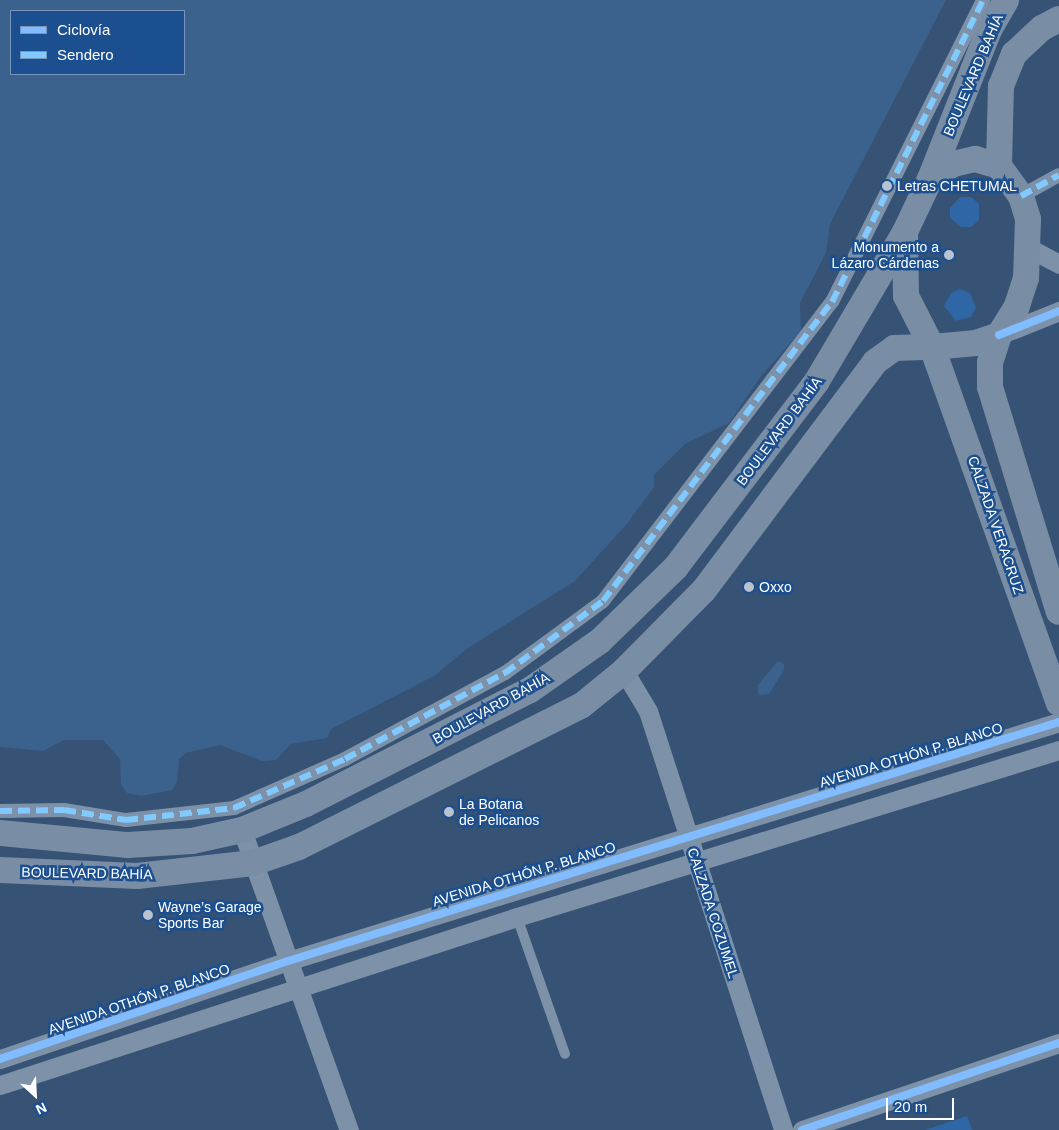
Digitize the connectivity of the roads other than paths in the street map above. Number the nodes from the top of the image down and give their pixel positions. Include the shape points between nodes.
1 (983, 0) edge
2 (1006, 0) edge
3 (1059, 19) edge
4 (999, 166) junction
5 (1059, 175) edge
6 (930, 179) junction
7 (1021, 196) junction
8 (905, 232) junction
9 (1029, 248) junction
10 (1059, 264) edge
11 (1059, 311) edge
12 (999, 335) junction
13 (932, 347) junction
14 (1059, 612) edge
15 (624, 672) junction
16 (1059, 703) edge
17 (1059, 722) edge
18 (1059, 750) edge
19 (0, 811) edge
20 (242, 830) junction
21 (0, 833) edge
22 (688, 837) junction
23 (697, 861) junction
24 (253, 863) junction
25 (0, 870) edge
26 (509, 892) junction
27 (517, 916) junction
28 (288, 961) junction
29 (298, 988) junction
30 (1059, 1043) edge
31 (565, 1054) dead end
32 (0, 1060) edge
33 (0, 1084) edge
34 (349, 1130) edge
35 (783, 1130) edge
36 (802, 1130) edge

1 - 19 street via 832,302 603,600 505,673 344,759 234,808 126,820 64,810
2 - 6 main road, BOULEVARD BAHÍA via 989,30
3 - 4 main road via 1014,54 1001,86
4 - 6 main road via 975,158 953,164
4 - 7 main road
5 - 7 street
6 - 8 main road
7 - 9 main road
8 - 13 main road via 906,296
8 - 20 main road, BOULEVARD BAHÍA via 817,381 676,567 600,641 530,690 306,804
9 - 10 street
9 - 12 main road via 1016,308
11 - 12 street
12 - 13 main road via 976,343
12 - 14 main road via 990,362 990,387
13 - 15 main road, BOULEVARD BAHÍA via 894,348 875,362 704,590
13 - 16 main road, CALZADA VERACRUZ
15 - 22 street, CALZADA COZUMEL via 648,711
15 - 24 main road, BOULEVARD BAHÍA via 581,706 524,737 299,847
17 - 22 street, AVENIDA OTHÓN P. BLANCO
18 - 23 street
20 - 21 main road, BOULEVARD BAHÍA via 192,841 128,844
20 - 24 street
22 - 23 street, CALZADA COZUMEL
22 - 26 street, AVENIDA OTHÓN P. BLANCO
23 - 27 street
23 - 35 street, CALZADA COZUMEL
24 - 25 main road, BOULEVARD BAHÍA via 137,876
24 - 28 street
26 - 27 street
26 - 28 street, AVENIDA OTHÓN P. BLANCO
27 - 29 street
27 - 31 lane
28 - 29 street
28 - 32 street, AVENIDA OTHÓN P. BLANCO
29 - 33 street
29 - 34 street
30 - 36 street

